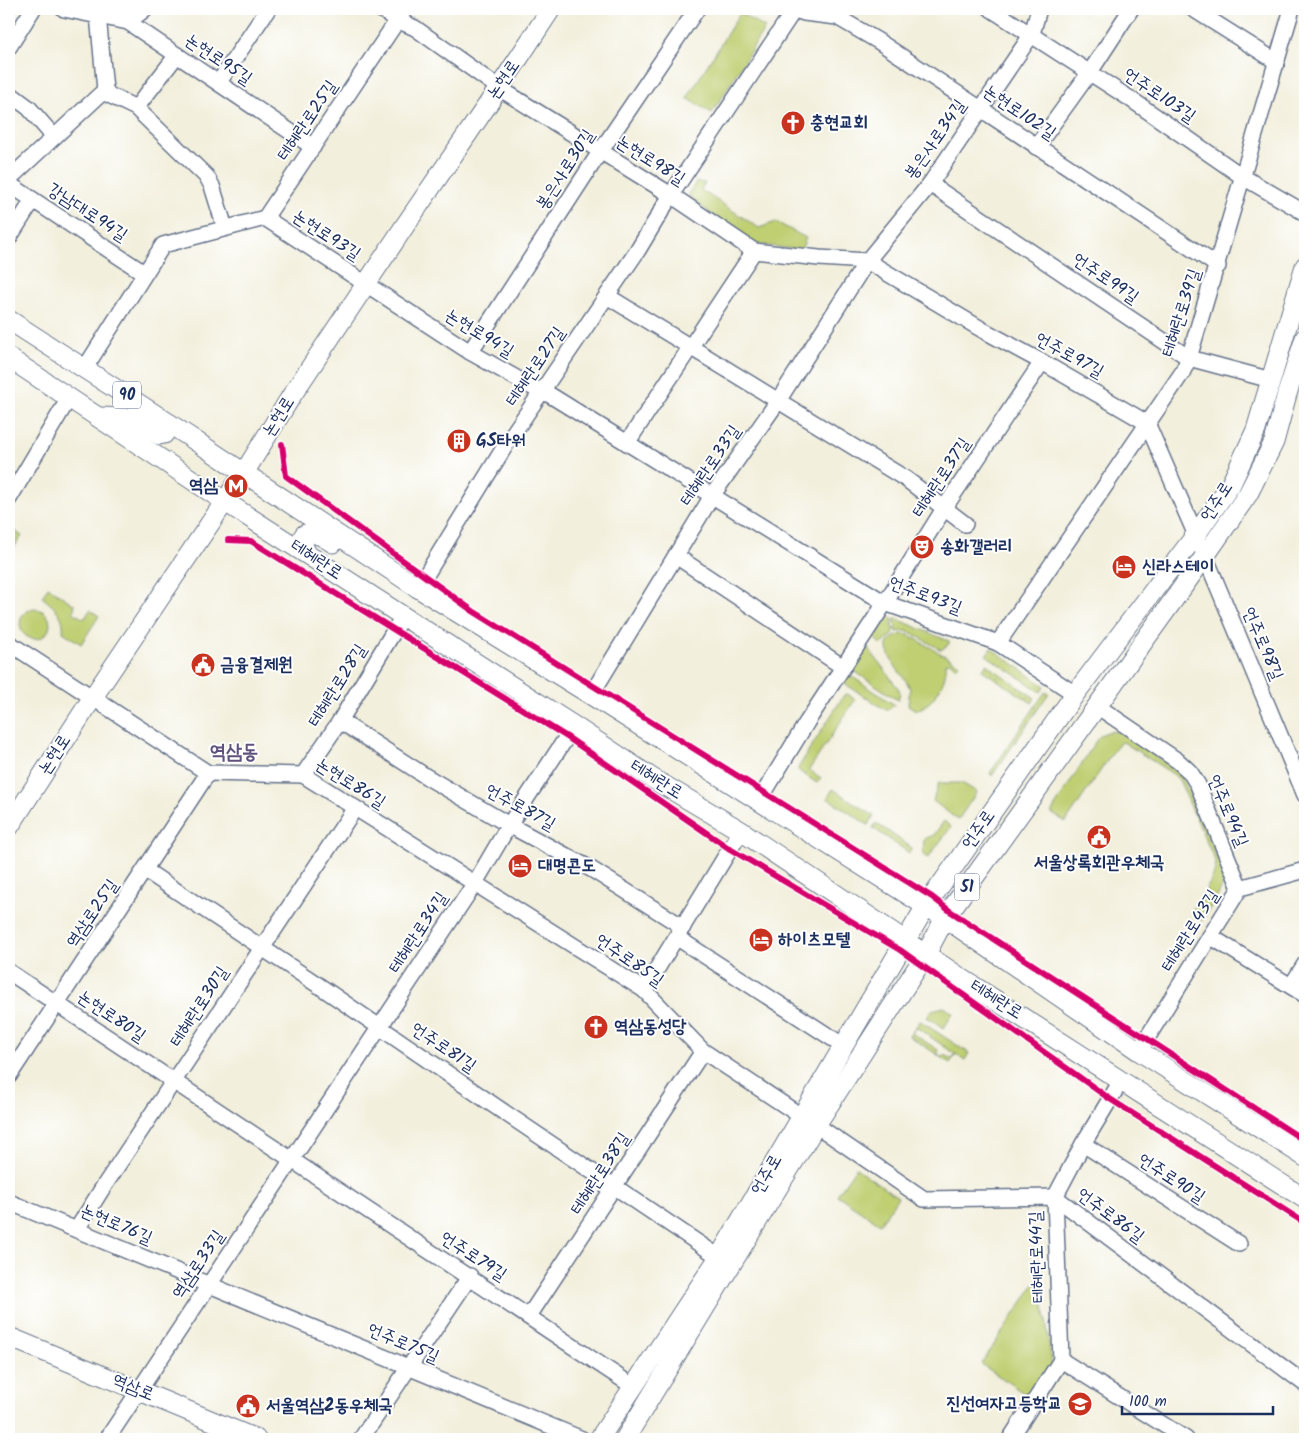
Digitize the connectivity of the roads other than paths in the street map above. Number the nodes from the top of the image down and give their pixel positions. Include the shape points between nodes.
1 (33, 9) edge
2 (64, 9) edge
3 (145, 9) edge
4 (268, 9) edge
5 (380, 9) edge
6 (551, 9) edge
7 (696, 9) edge
8 (793, 9) edge
9 (991, 9) edge
10 (1039, 9) edge
11 (1131, 9) edge
12 (1193, 9) edge
13 (1294, 9) edge
14 (401, 14) edge
15 (98, 15) junction
16 (1305, 17) edge
17 (128, 22) junction
18 (1032, 34) junction
19 (9, 47) edge
20 (177, 55) junction
21 (1277, 62) junction
22 (1090, 72) junction
23 (219, 82) junction
24 (499, 88) junction
25 (105, 90) junction
26 (9, 93) edge
27 (136, 108) junction
28 (980, 110) junction
29 (54, 137) junction
30 (313, 147) junction
31 (1036, 147) junction
32 (600, 152) junction
33 (1243, 177) junction
34 (9, 179) edge
35 (9, 184) edge
36 (930, 184) junction
37 (671, 195) junction
38 (33, 200) junction
39 (1305, 213) edge
40 (265, 218) junction
41 (225, 228) junction
42 (9, 238) edge
43 (754, 251) junction
44 (867, 261) junction
45 (1218, 266) junction
46 (1305, 266) edge
47 (144, 273) junction
48 (366, 284) junction
49 (607, 296) junction
50 (9, 320) edge
51 (1305, 338) edge
52 (690, 346) junction
53 (470, 352) junction
54 (9, 358) edge
55 (1189, 358) junction
56 (1042, 362) junction
57 (85, 368) junction
58 (1271, 380) junction
59 (541, 392) junction
60 (69, 398) junction
61 (778, 401) junction
62 (98, 417) junction
63 (1146, 423) junction
64 (170, 424) junction
65 (627, 443) junction
66 (244, 472) junction
67 (15, 476) edge
68 (712, 496) junction
69 (9, 499) edge
70 (224, 501) junction
71 (945, 507) junction
72 (965, 524) dead end
73 (1195, 536) junction
74 (307, 554) junction
75 (676, 556) junction
76 (1205, 556) junction
77 (379, 562) junction
78 (418, 588) junction
79 (885, 603) junction
80 (403, 616) junction
81 (9, 643) edge
82 (998, 644) junction
83 (843, 667) junction
84 (1075, 694) junction
85 (592, 695) junction
86 (93, 697) junction
87 (1097, 706) junction
88 (340, 721) junction
89 (574, 726) junction
90 (208, 773) junction
91 (302, 775) junction
92 (1305, 796) edge
93 (759, 801) junction
94 (355, 808) junction
95 (509, 825) junction
96 (9, 827) edge
97 (740, 831) junction
98 (145, 870) junction
99 (1305, 870) edge
100 (475, 883) junction
101 (1240, 888) junction
102 (926, 906) junction
103 (945, 918) junction
104 (679, 932) junction
105 (1210, 936) junction
106 (905, 941) junction
107 (262, 947) junction
108 (926, 954) junction
109 (1305, 964) edge
110 (9, 972) edge
111 (1291, 986) junction
112 (644, 990) junction
113 (1305, 995) edge
114 (56, 1003) junction
115 (380, 1028) junction
116 (844, 1046) junction
117 (703, 1051) junction
118 (1139, 1051) junction
119 (9, 1076) edge
120 (1121, 1081) junction
121 (174, 1082) junction
122 (809, 1120) junction
123 (1083, 1144) junction
124 (1303, 1150) edge
125 (292, 1160) junction
126 (615, 1186) junction
127 (1054, 1197) junction
128 (1305, 1199) edge
129 (9, 1202) edge
130 (77, 1229) junction
131 (1239, 1244) dead end
132 (719, 1257) junction
133 (470, 1276) junction
134 (209, 1284) junction
135 (529, 1316) junction
136 (9, 1337) edge
137 (1061, 1360) junction
138 (408, 1366) junction
139 (1305, 1384) edge
140 (634, 1387) junction
141 (139, 1391) junction
142 (107, 1439) edge
143 (256, 1439) edge
144 (361, 1439) edge
145 (582, 1439) edge
146 (599, 1439) edge
147 (626, 1439) edge
148 (1010, 1439) edge
149 (1186, 1439) edge

1 - 19 street
2 - 15 street, 논현로95길
3 - 17 street
4 - 23 street
5 - 14 street, 논현로98길
6 - 24 main road, 논현로
7 - 32 street, 봉은사로30길
8 - 28 street, 논현로102길 via 837,17
8 - 37 street, 테헤란로27길
9 - 18 street, 언주로103길
10 - 18 street, 봉은사로34길
11 - 22 street
12 - 21 street
13 - 16 street
13 - 21 street, 테헤란로39길
14 - 24 street, 논현로98길 via 415,28
14 - 30 street, 테헤란로25길
15 - 17 street, 논현로95길
15 - 25 street
17 - 20 street, 논현로95길
18 - 22 street, 언주로103길
18 - 28 street, 봉은사로34길
20 - 23 street, 논현로95길
20 - 27 street
21 - 33 street, 테헤란로39길
22 - 31 street
22 - 33 street, 언주로103길
23 - 30 street, 논현로95길
24 - 32 street, 논현로98길
24 - 48 main road, 논현로
25 - 27 street
25 - 29 street
26 - 29 street via 29,108
27 - 41 street via 207,177
28 - 31 street, 논현로102길
28 - 36 street, 봉은사로34길
29 - 34 street
30 - 40 street, 테헤란로25길
31 - 45 street, 논현로102길
32 - 37 street, 논현로98길
32 - 53 street, 봉은사로30길
33 - 39 street, 언주로103길
33 - 45 street, 테헤란로39길
35 - 38 street, 강남대로94길
36 - 44 street, 봉은사로34길
36 - 55 street, 언주로99길
37 - 43 street, 논현로98길
37 - 49 street, 테헤란로27길
38 - 42 street
38 - 47 street, 강남대로94길
40 - 41 street
40 - 48 street, 논현로93길
41 - 47 street via 163,245
43 - 44 street, 논현로98길
43 - 52 street
44 - 56 street, 언주로97길
44 - 61 street, 테헤란로33길
45 - 55 street, 테헤란로39길
46 - 58 main road, 언주로 / 51
47 - 57 street
48 - 53 street, 논현로94길
48 - 66 main road, 논현로
49 - 52 street
49 - 59 street, 테헤란로27길
50 - 57 main road, 테헤란로 / 90
51 - 76 main road, 언주로 / 51 via 1274,442 1248,494
52 - 61 street
52 - 65 street
53 - 59 street, 논현로94길
54 - 60 main road, 테헤란로 / 90
55 - 58 street, 언주로99길
55 - 63 street, 테헤란로39길
56 - 63 street, 언주로97길
56 - 71 street, 테헤란로37길
57 - 64 main road, 테헤란로 / 90
58 - 73 main road, 언주로 / 51 via 1256,430 1231,484
59 - 65 street, 논현로94길
59 - 78 street, 테헤란로27길
60 - 62 main road, 테헤란로 / 90
60 - 67 street
61 - 68 street, 테헤란로33길
61 - 71 street via 906,479
62 - 64 main road via 128,418 160,435
62 - 70 main road, 테헤란로 / 90
63 - 73 street
63 - 82 street, 테헤란로39길
64 - 66 main road, 테헤란로 / 90
65 - 68 street, 논현로94길
66 - 70 main road, 논현로
66 - 77 main road, 테헤란로 / 90
67 - 69 street
68 - 75 street, 테헤란로33길
68 - 79 street, 언주로93길
70 - 74 main road, 테헤란로 / 90
70 - 86 main road, 논현로
71 - 72 street
71 - 79 street, 테헤란로37길
73 - 76 street, 언주로98길
73 - 84 main road, 언주로 / 51
74 - 77 main road via 302,540 304,535 312,533 369,563
74 - 80 main road, 테헤란로 / 90
75 - 83 street
75 - 85 street, 테헤란로33길
76 - 87 main road, 언주로 / 51
76 - 92 street, 언주로98길
77 - 78 main road, 테헤란로 / 90
78 - 85 main road, 테헤란로 / 90
79 - 82 street, 언주로93길
79 - 83 street, 테헤란로37길
80 - 88 street, 테헤란로28길
80 - 89 main road, 테헤란로 / 90
81 - 86 street
82 - 84 street, 언주로93길
83 - 93 street, 테헤란로37길
84 - 102 main road, 언주로 / 51
85 - 93 main road, 테헤란로 / 90
86 - 90 street
86 - 96 main road, 논현로
87 - 101 street, 언주로94길 via 1190,772
87 - 103 main road, 언주로 / 51
88 - 91 street, 테헤란로28길
88 - 95 street, 언주로87길
89 - 95 street, 테헤란로34길
89 - 97 main road, 테헤란로 / 90
90 - 91 street, 논현로86길
90 - 98 street, 역삼로25길
91 - 94 street, 논현로86길
93 - 102 main road, 테헤란로 / 90
94 - 100 street, 논현로86길
94 - 107 street, 테헤란로30길
95 - 100 street, 테헤란로34길
95 - 104 street, 언주로87길 via 592,869
97 - 104 street
97 - 106 main road, 테헤란로 / 90
98 - 107 street, 언주로81길
98 - 114 street, 역삼로25길
99 - 101 street, 테헤란로43길
100 - 112 street, 언주로85길
100 - 115 street, 테헤란로34길
101 - 105 street, 테헤란로43길
102 - 103 main road, 테헤란로 / 90
102 - 106 main road, 언주로 / 51
103 - 108 main road, 언주로 / 51
103 - 118 main road, 테헤란로 / 90
104 - 112 street
104 - 116 street, 언주로87길
105 - 111 street
105 - 118 street, 테헤란로43길
106 - 108 main road, 테헤란로 / 90
106 - 116 main road, 언주로 / 51
107 - 115 street, 언주로81길
107 - 121 street, 테헤란로30길
108 - 120 main road, 테헤란로 / 90
108 - 122 main road, 언주로 / 51
109 - 111 street
110 - 114 street, 논현로80길
111 - 113 street
112 - 117 street, 언주로85길
114 - 119 street, 역삼로25길
114 - 121 street, 논현로80길
115 - 125 street, 테헤란로34길
115 - 126 street, 언주로81길
116 - 122 main road, 언주로 / 51
117 - 122 street, 언주로85길
117 - 126 street, 테헤란로38길
118 - 124 main road, 테헤란로 / 90
120 - 123 street, 테헤란로44길
120 - 128 main road, 테헤란로 / 90
121 - 125 street, 논현로80길
121 - 130 street, 테헤란로30길
122 - 127 street, 언주로86길 via 924,1199
122 - 132 main road, 언주로 / 51
122 - 147 main road, 언주로 / 51
123 - 127 street, 테헤란로44길
123 - 131 street, 언주로90길
125 - 133 street, 언주로79길
125 - 134 street, 역삼로33길
126 - 132 street, 언주로81길
126 - 135 street, 테헤란로38길
127 - 137 street, 테헤란로44길
127 - 139 street, 언주로86길
129 - 130 street, 논현로76길
130 - 134 street, 논현로76길
132 - 140 main road, 언주로 / 51
133 - 135 street, 언주로79길
133 - 138 street
134 - 138 street, 언주로75길
134 - 141 street, 역삼로33길
135 - 140 street, 언주로79길
136 - 141 main road, 역삼로
137 - 148 street
137 - 149 street
138 - 144 street
138 - 145 street, 언주로75길
140 - 146 main road, 언주로 / 51
141 - 142 street, 역삼로33길
141 - 143 main road, 역삼로

